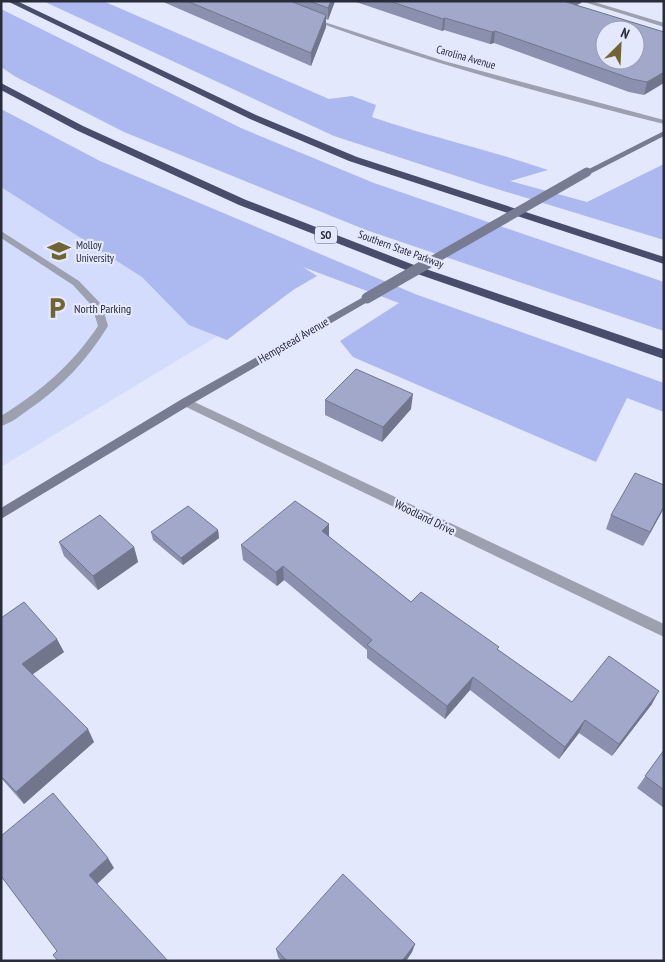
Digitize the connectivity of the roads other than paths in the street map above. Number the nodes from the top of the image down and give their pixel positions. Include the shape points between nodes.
1 (11, 1) edge
2 (584, 1) edge
3 (304, 15) edge
4 (664, 25) edge
5 (1, 86) edge
6 (664, 122) edge
7 (664, 133) edge
8 (1, 234) edge
9 (664, 261) edge
10 (664, 355) edge
11 (186, 402) junction
12 (1, 422) edge
13 (1, 514) edge
14 (664, 632) edge

1 - 9 highway via 253,117 354,160
2 - 4 street
3 - 6 street, Carolina Avenue via 448,64
5 - 10 highway, Southern State Parkway / SO via 111,144 249,204
7 - 11 main road, Hempstead Avenue, bridge via 587,172
8 - 12 street via 76,283 97,305 103,326 67,376
11 - 13 main road, Hempstead Avenue
11 - 14 street, Woodland Drive

